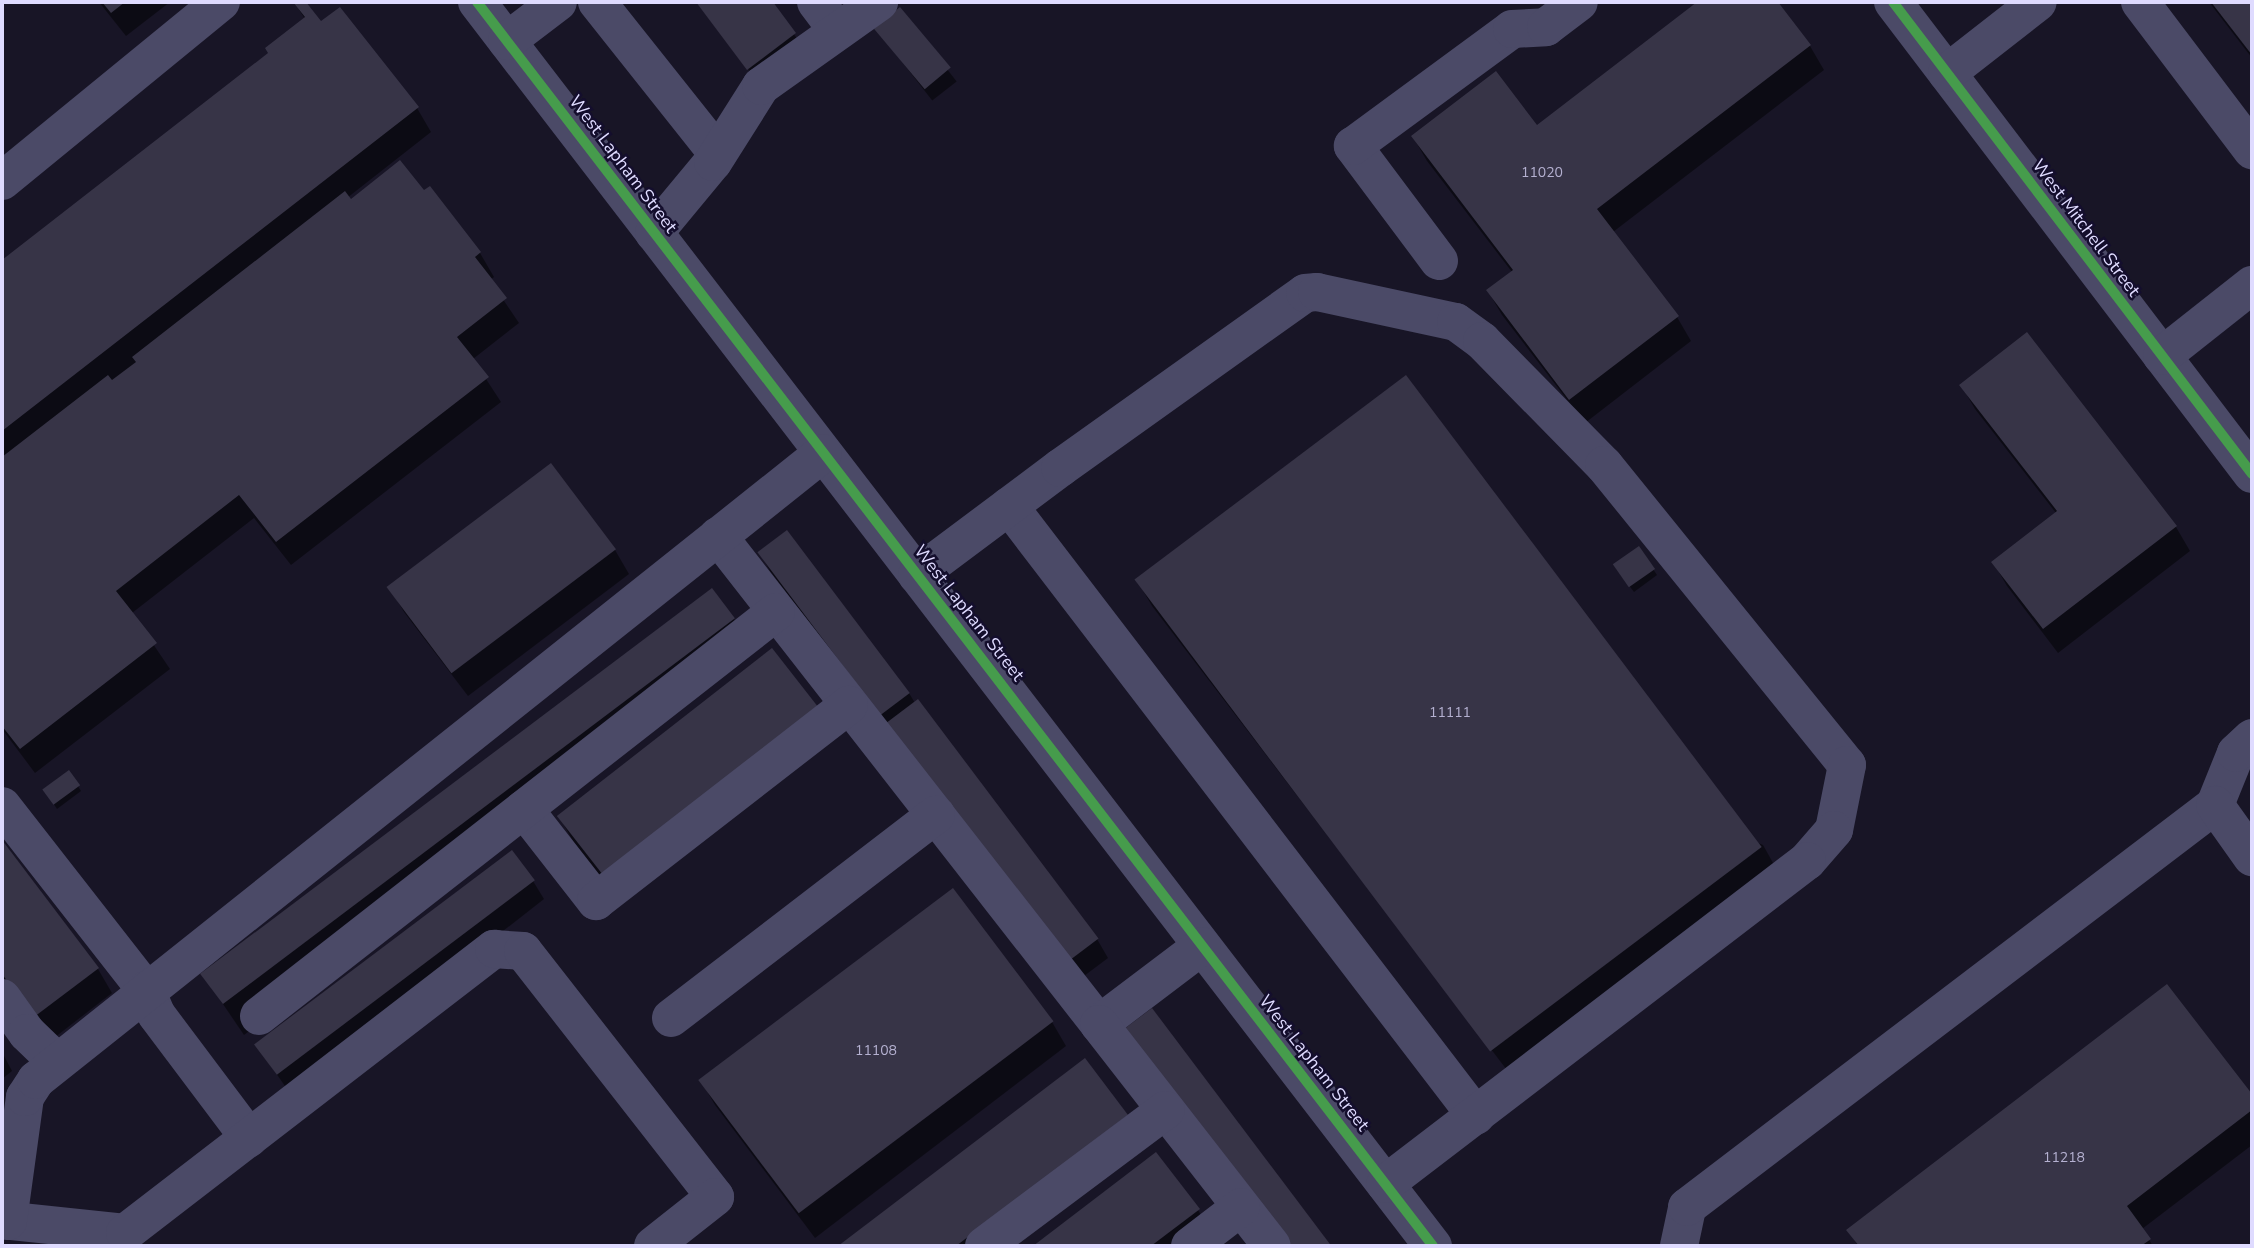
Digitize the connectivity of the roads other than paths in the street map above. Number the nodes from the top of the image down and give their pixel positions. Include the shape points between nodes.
1 (221, 2) edge
2 (477, 2) edge
3 (558, 2) edge
4 (597, 2) edge
5 (879, 2) edge
6 (1578, 2) edge
7 (1893, 2) edge
8 (2038, 2) edge
9 (2140, 2) edge
10 (827, 16) edge
11 (507, 41) junction
12 (1947, 73) junction
13 (2252, 150) edge
14 (718, 154) junction
15 (2, 181) edge
16 (654, 233) junction
17 (1439, 261) dead end
18 (2252, 285) edge
19 (2162, 356) junction
20 (823, 453) junction
21 (2252, 474) edge
22 (1009, 506) junction
23 (718, 536) junction
24 (917, 575) junction
25 (776, 612) junction
26 (849, 705) junction
27 (2252, 738) edge
28 (2215, 805) junction
29 (2, 806) edge
30 (524, 809) junction
31 (936, 815) junction
32 (2252, 857) edge
33 (1202, 946) junction
34 (146, 990) junction
35 (2, 998) edge
36 (259, 1016) dead end
37 (671, 1018) dead end
38 (1099, 1024) junction
39 (56, 1061) junction
40 (1166, 1110) junction
41 (1476, 1116) junction
42 (249, 1138) junction
43 (1385, 1184) junction
44 (1241, 1206) junction
45 (5, 1221) edge
46 (653, 1246) edge
47 (984, 1246) edge
48 (1190, 1246) edge
49 (1272, 1246) edge
50 (1433, 1246) edge
51 (1679, 1246) edge

1 - 15 street
2 - 11 street, West Lapham Street
3 - 11 street
4 - 14 street
5 - 10 street
6 - 17 street via 1546,27 1512,29 1353,146
7 - 12 street, West Mitchell Street
8 - 12 street
9 - 13 street
10 - 14 street via 761,86
11 - 16 street, West Lapham Street
12 - 19 street, West Mitchell Street
14 - 16 street
16 - 20 street, West Lapham Street
18 - 19 street
19 - 21 street, West Mitchell Street
20 - 23 street
20 - 24 street, West Lapham Street
22 - 24 street
22 - 41 street
22 - 41 street via 1305,293 1455,323 1482,341 1604,465 1847,765 1834,830 1808,860
23 - 25 street
23 - 34 street
24 - 33 street, West Lapham Street
25 - 26 street
25 - 30 street
26 - 30 street via 596,901
26 - 31 street
27 - 28 street via 2236,753
28 - 32 street
28 - 51 street via 1687,1207
29 - 34 street
30 - 36 street
31 - 37 street
31 - 38 street
33 - 38 street
33 - 43 street, West Lapham Street
34 - 39 street
34 - 42 street via 156,1014
35 - 39 street via 27,1033
38 - 40 street
39 - 45 street via 25,1097
40 - 44 street
40 - 47 street
41 - 43 street
42 - 45 street via 125,1233
42 - 46 street via 494,949 523,951 715,1197
43 - 50 street, West Lapham Street
44 - 48 street
44 - 49 street

